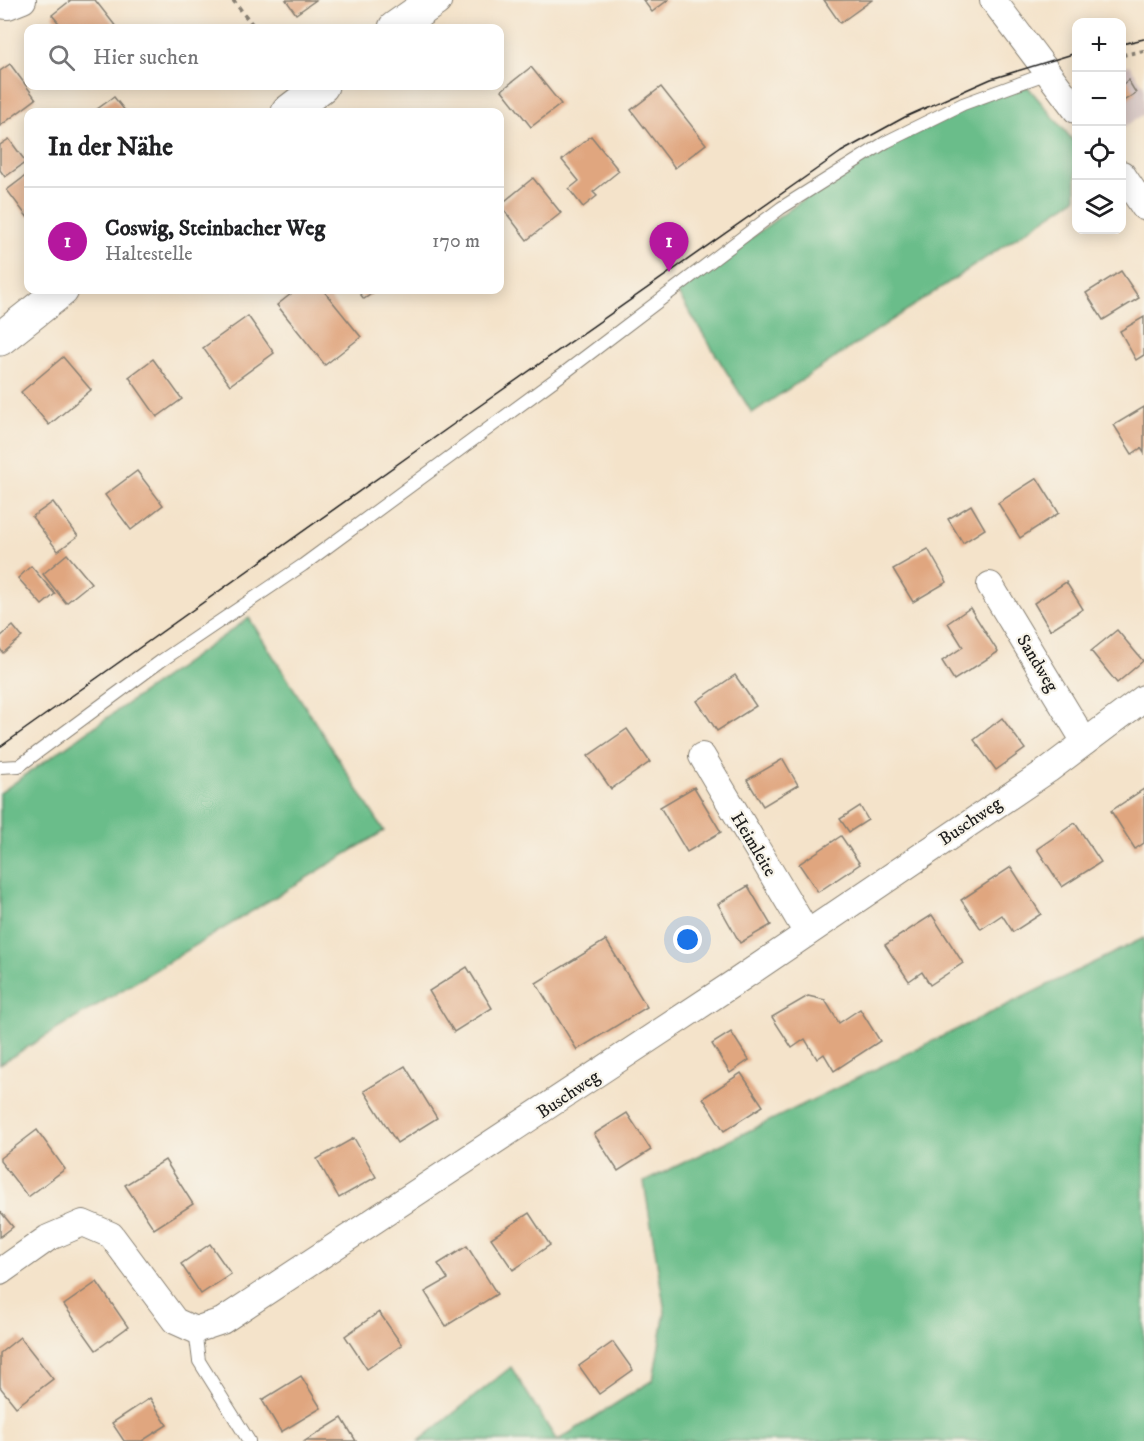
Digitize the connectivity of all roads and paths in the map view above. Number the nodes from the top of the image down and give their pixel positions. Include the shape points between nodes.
1 (23, 0) edge
2 (233, 0) edge
3 (435, 0) edge
4 (993, 0) edge
5 (0, 5) edge
6 (252, 24) edge
7 (401, 24) edge
8 (1144, 51) edge
9 (1126, 54) edge
10 (1048, 73) junction
11 (317, 90) edge
12 (1072, 104) edge
13 (293, 108) edge
14 (1126, 180) edge
15 (1144, 207) edge
16 (57, 294) edge
17 (0, 339) edge
18 (990, 585) dead end
19 (1144, 698) edge
20 (1085, 742) junction
21 (702, 756) dead end
22 (0, 767) edge
23 (807, 933) junction
24 (0, 1272) edge
25 (195, 1330) junction
26 (249, 1441) edge

1 - 5 street
2 - 6 path
3 - 7 main road
4 - 10 street
8 - 9 path
10 - 12 street
10 - 22 lane via 963,104 896,137 781,208 303,565 162,661 19,766
11 - 13 main road
14 - 15 street
16 - 17 main road
18 - 20 street, Sandweg
19 - 20 street, Buschweg
20 - 23 street, Buschweg
21 - 23 street, Heimleite
23 - 25 street, Buschweg via 222,1321
24 - 25 street via 48,1238 83,1223 111,1235 175,1321
25 - 26 lane via 199,1361

